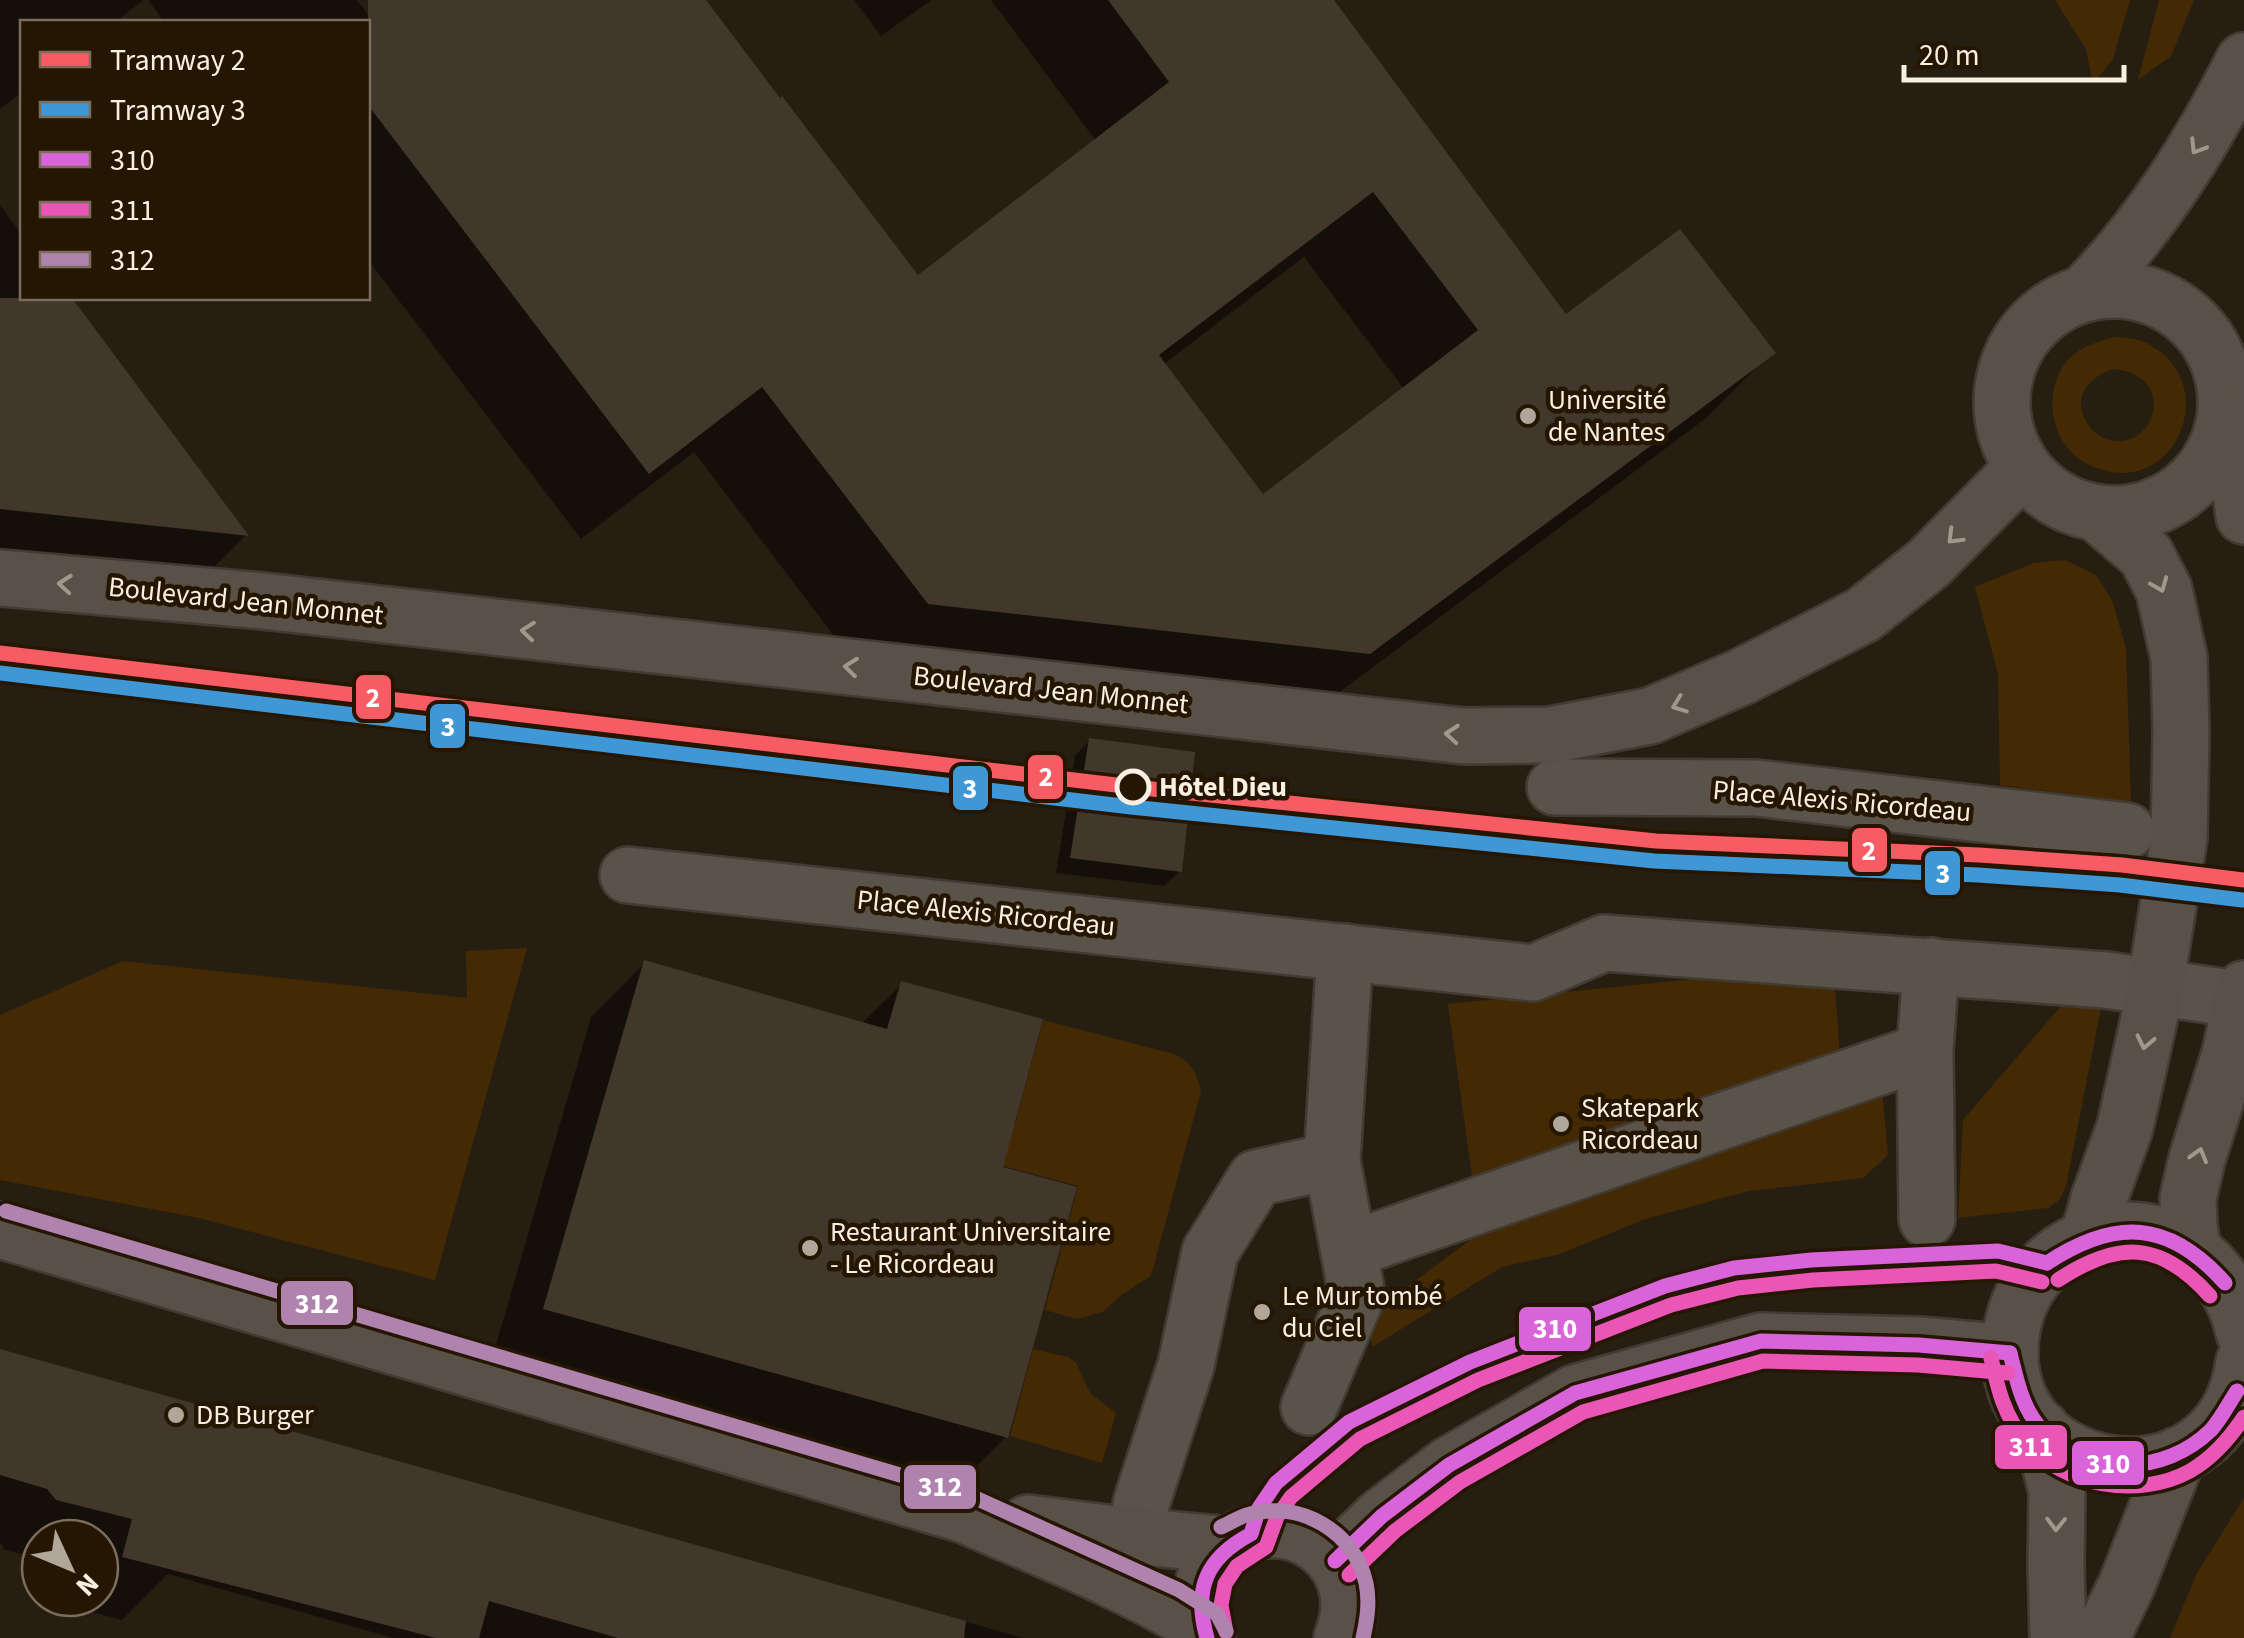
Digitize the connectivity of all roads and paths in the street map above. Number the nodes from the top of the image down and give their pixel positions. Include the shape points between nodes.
1 (2244, 61) edge
2 (2084, 294) junction
3 (2231, 380) edge
4 (2023, 468) junction
5 (2097, 513) junction
6 (2244, 516) edge
7 (0, 578) edge
8 (1556, 787) dead end
9 (2127, 831) dead end
10 (628, 875) dead end
11 (1345, 952) junction
12 (1931, 966) junction
13 (2155, 986) junction
14 (2243, 996) edge
15 (1925, 1051) junction
16 (1332, 1161) junction
17 (1927, 1218) dead end
18 (0, 1230) edge
19 (2088, 1238) junction
20 (1349, 1250) junction
21 (2227, 1287) edge
22 (2010, 1353) junction
23 (2242, 1380) edge
24 (1309, 1407) dead end
25 (2041, 1428) junction
26 (2178, 1456) junction
27 (1141, 1504) dead end
28 (965, 1515) junction
29 (1230, 1545) junction
30 (1335, 1561) junction
31 (1205, 1633) edge
32 (1342, 1638) edge
33 (2058, 1638) edge
34 (2100, 1638) edge

1 -> 2 main road via 2153,214
2 - 3 main road via 2136,292 2172,306 2202,332
2 - 4 main road via 2039,320 2005,372 2004,426
3 - 5 main road via 2218,446 2196,480 2150,509
3 - 6 main road
4 - 5 main road via 2050,495
4 -> 7 main road, Boulevard Jean Monnet via 1928,563 1863,615 1677,706 1550,735 1464,736 263,601
5 -> 13 main road via 2146,554 2164,590 2179,658 2179,838
8 - 9 street, Place Alexis Ricordeau via 1756,788
10 - 11 street, Place Alexis Ricordeau
11 - 12 street, Place Alexis Ricordeau via 1533,973 1604,943
11 - 16 street
12 - 13 street, Place Alexis Ricordeau
12 - 15 street
13 - 14 street, Place Alexis Ricordeau
13 -> 19 main road via 2140,1067
21 -> 14 main road via 2189,1226 2188,1198
15 - 17 street
15 - 20 street
16 - 20 street
16 - 27 street via 1256,1178 1210,1252 1186,1365
18 - 28 main road
19 - 21 main road via 2131,1231 2174,1241
19 - 22 main road via 2047,1263 2026,1288
20 - 24 street via 1358,1295
22 - 25 main road via 2018,1392
22 - 30 main road via 1761,1340 1575,1392 1449,1465
23 - 26 main road via 2208,1435
25 - 26 main road via 2063,1448 2104,1464 2135,1467
25 -> 33 main road via 2056,1491
26 - 34 main road
28 - 29 main road
28 - 31 main road via 1171,1608
29 - 30 main road via 1263,1531 1287,1531 1319,1544
29 - 31 main road via 1203,1582
30 - 32 main road via 1349,1591

